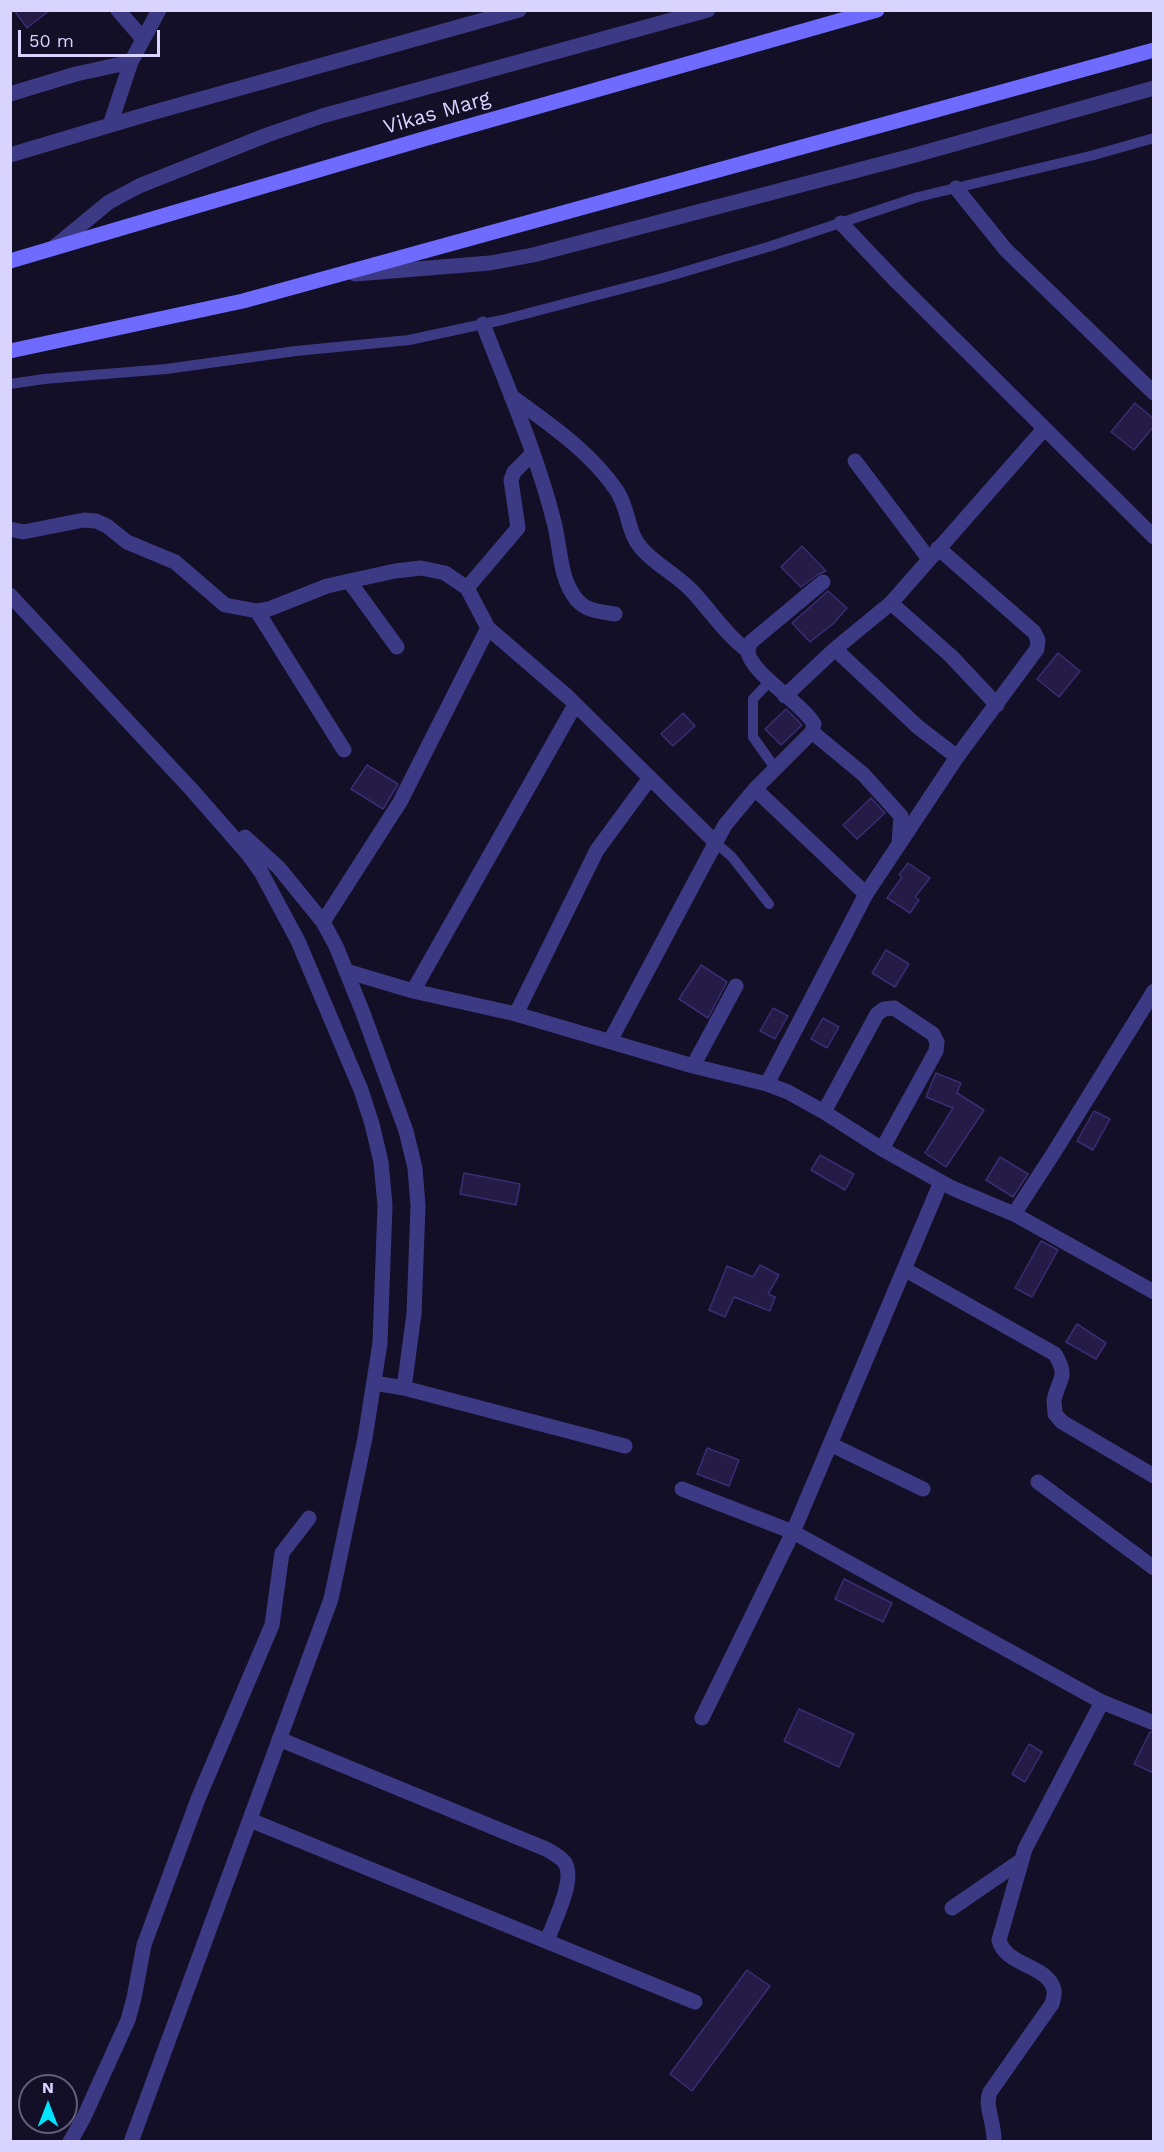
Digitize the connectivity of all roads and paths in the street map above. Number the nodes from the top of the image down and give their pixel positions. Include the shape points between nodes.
1 (118, 10) edge
2 (159, 10) edge
3 (519, 10) edge
4 (708, 10) edge
5 (877, 10) edge
6 (143, 39) junction
7 (1154, 50) edge
8 (131, 62) junction
9 (1154, 88) edge
10 (10, 94) edge
11 (110, 125) junction
12 (1154, 138) edge
13 (10, 155) edge
14 (956, 188) junction
15 (841, 223) junction
16 (53, 248) junction
17 (10, 261) edge
18 (334, 276) junction
19 (483, 324) junction
20 (10, 351) edge
21 (10, 384) edge
22 (1154, 393) edge
23 (511, 396) junction
24 (1044, 429) junction
25 (532, 454) junction
26 (855, 460) dead end
27 (10, 529) edge
28 (1154, 537) edge
29 (933, 553) junction
30 (349, 581) junction
31 (823, 582) dead end
32 (467, 588) junction
33 (10, 595) edge
34 (891, 603) junction
35 (257, 611) junction
36 (615, 614) dead end
37 (488, 628) junction
38 (397, 647) dead end
39 (835, 649) junction
40 (748, 651) junction
41 (770, 681) junction
42 (785, 696) junction
43 (575, 705) junction
44 (996, 705) junction
45 (812, 732) junction
46 (344, 750) dead end
47 (957, 756) junction
48 (775, 768) junction
49 (650, 778) junction
50 (191, 789) junction
51 (755, 789) junction
52 (715, 842) junction
53 (899, 844) junction
54 (866, 894) junction
55 (769, 904) dead end
56 (323, 922) junction
57 (346, 971) junction
58 (736, 986) dead end
59 (413, 991) junction
60 (1154, 991) edge
61 (516, 1014) junction
62 (610, 1041) junction
63 (693, 1066) junction
64 (767, 1084) junction
65 (824, 1112) junction
66 (882, 1149) junction
67 (941, 1182) junction
68 (1014, 1214) junction
69 (904, 1269) junction
70 (1154, 1292) edge
71 (374, 1383) junction
72 (404, 1388) junction
73 (830, 1444) junction
74 (625, 1446) dead end
75 (1154, 1476) edge
76 (1038, 1482) dead end
77 (682, 1489) dead end
78 (922, 1489) dead end
79 (309, 1518) dead end
80 (793, 1532) junction
81 (1154, 1568) edge
82 (1102, 1702) junction
83 (702, 1718) dead end
84 (1154, 1723) edge
85 (279, 1739) junction
86 (250, 1820) junction
87 (1022, 1860) junction
88 (952, 1908) dead end
89 (547, 1941) junction
90 (695, 2002) dead end
91 (70, 2142) edge
92 (131, 2142) edge
93 (994, 2142) edge

1 - 6 street
2 - 6 street
3 - 11 street
4 - 16 street via 322,116 267,135 119,196
5 - 16 main road, Vikas Marg
6 - 8 street
7 - 18 main road
8 - 10 street
8 - 11 street
9 - 18 street via 533,255 490,263
11 - 13 street
12 - 14 lane
14 - 15 lane
14 - 22 street via 1006,250
15 - 19 lane via 663,278
15 - 24 street
16 - 17 main road, Vikas Marg
18 - 20 main road via 243,301
19 - 21 lane via 409,339
19 - 23 street
23 - 25 street
23 - 40 street via 559,431 598,467 626,507 641,549 690,589
24 - 28 street
24 - 29 street
25 - 32 street via 511,480 518,528
25 - 36 street via 554,522 567,585 578,602 591,610
26 - 29 street
27 - 35 street via 23,532 96,521 127,543 175,562 225,605
29 - 34 street
29 - 44 street via 1034,632 1038,640 1036,649
30 - 32 street via 421,568 445,573
30 - 35 street
30 - 38 street
31 - 40 street via 751,642
32 - 37 street
33 - 50 street
34 - 39 street
34 - 44 street via 951,656
35 - 46 street
37 - 43 street
37 - 56 street via 400,802
39 - 42 street
39 - 47 street via 918,727
40 - 41 street via 752,663
41 - 42 street
41 - 48 lane via 753,699 753,737
42 - 45 street via 809,716 814,724
43 - 49 street
43 - 59 street
44 - 47 street
45 - 48 street
45 - 53 street via 863,774 901,816
47 - 53 street
48 - 51 street
49 - 52 street
49 - 61 street via 597,850
50 - 56 street via 279,868
50 - 71 street via 261,872 298,941 372,1124 381,1162 384,1205 380,1343
51 - 52 street
51 - 54 street
52 - 55 lane
52 - 62 street
53 - 54 street
54 - 64 street
56 - 57 street
57 - 59 street
57 - 72 street via 402,1120 415,1168 418,1206 414,1314
58 - 63 street
59 - 61 street
60 - 68 street
61 - 62 street
62 - 63 street
63 - 64 street
64 - 65 street
65 - 66 street
65 - 66 street via 877,1014 894,1008 933,1034 937,1042 936,1051
66 - 67 street
67 - 68 street
67 - 69 street
68 - 70 street
69 - 73 street
69 - 75 street via 1056,1354 1062,1366 1062,1380 1054,1400 1055,1414 1062,1422
71 - 72 street
71 - 85 street via 331,1599
72 - 74 street
73 - 78 street
73 - 80 street
76 - 81 street
77 - 80 street
79 - 91 street via 282,1553 272,1625 198,1799 144,1945 128,2020
80 - 82 street
80 - 83 street
82 - 84 street
82 - 87 street
85 - 86 street
85 - 89 street via 561,1858 569,1882
86 - 89 street
86 - 92 street
87 - 88 street
87 - 93 street via 999,1940 1005,1952 1048,1978 1054,1991 1052,2004 990,2092 987,2100 995,2128
89 - 90 street

